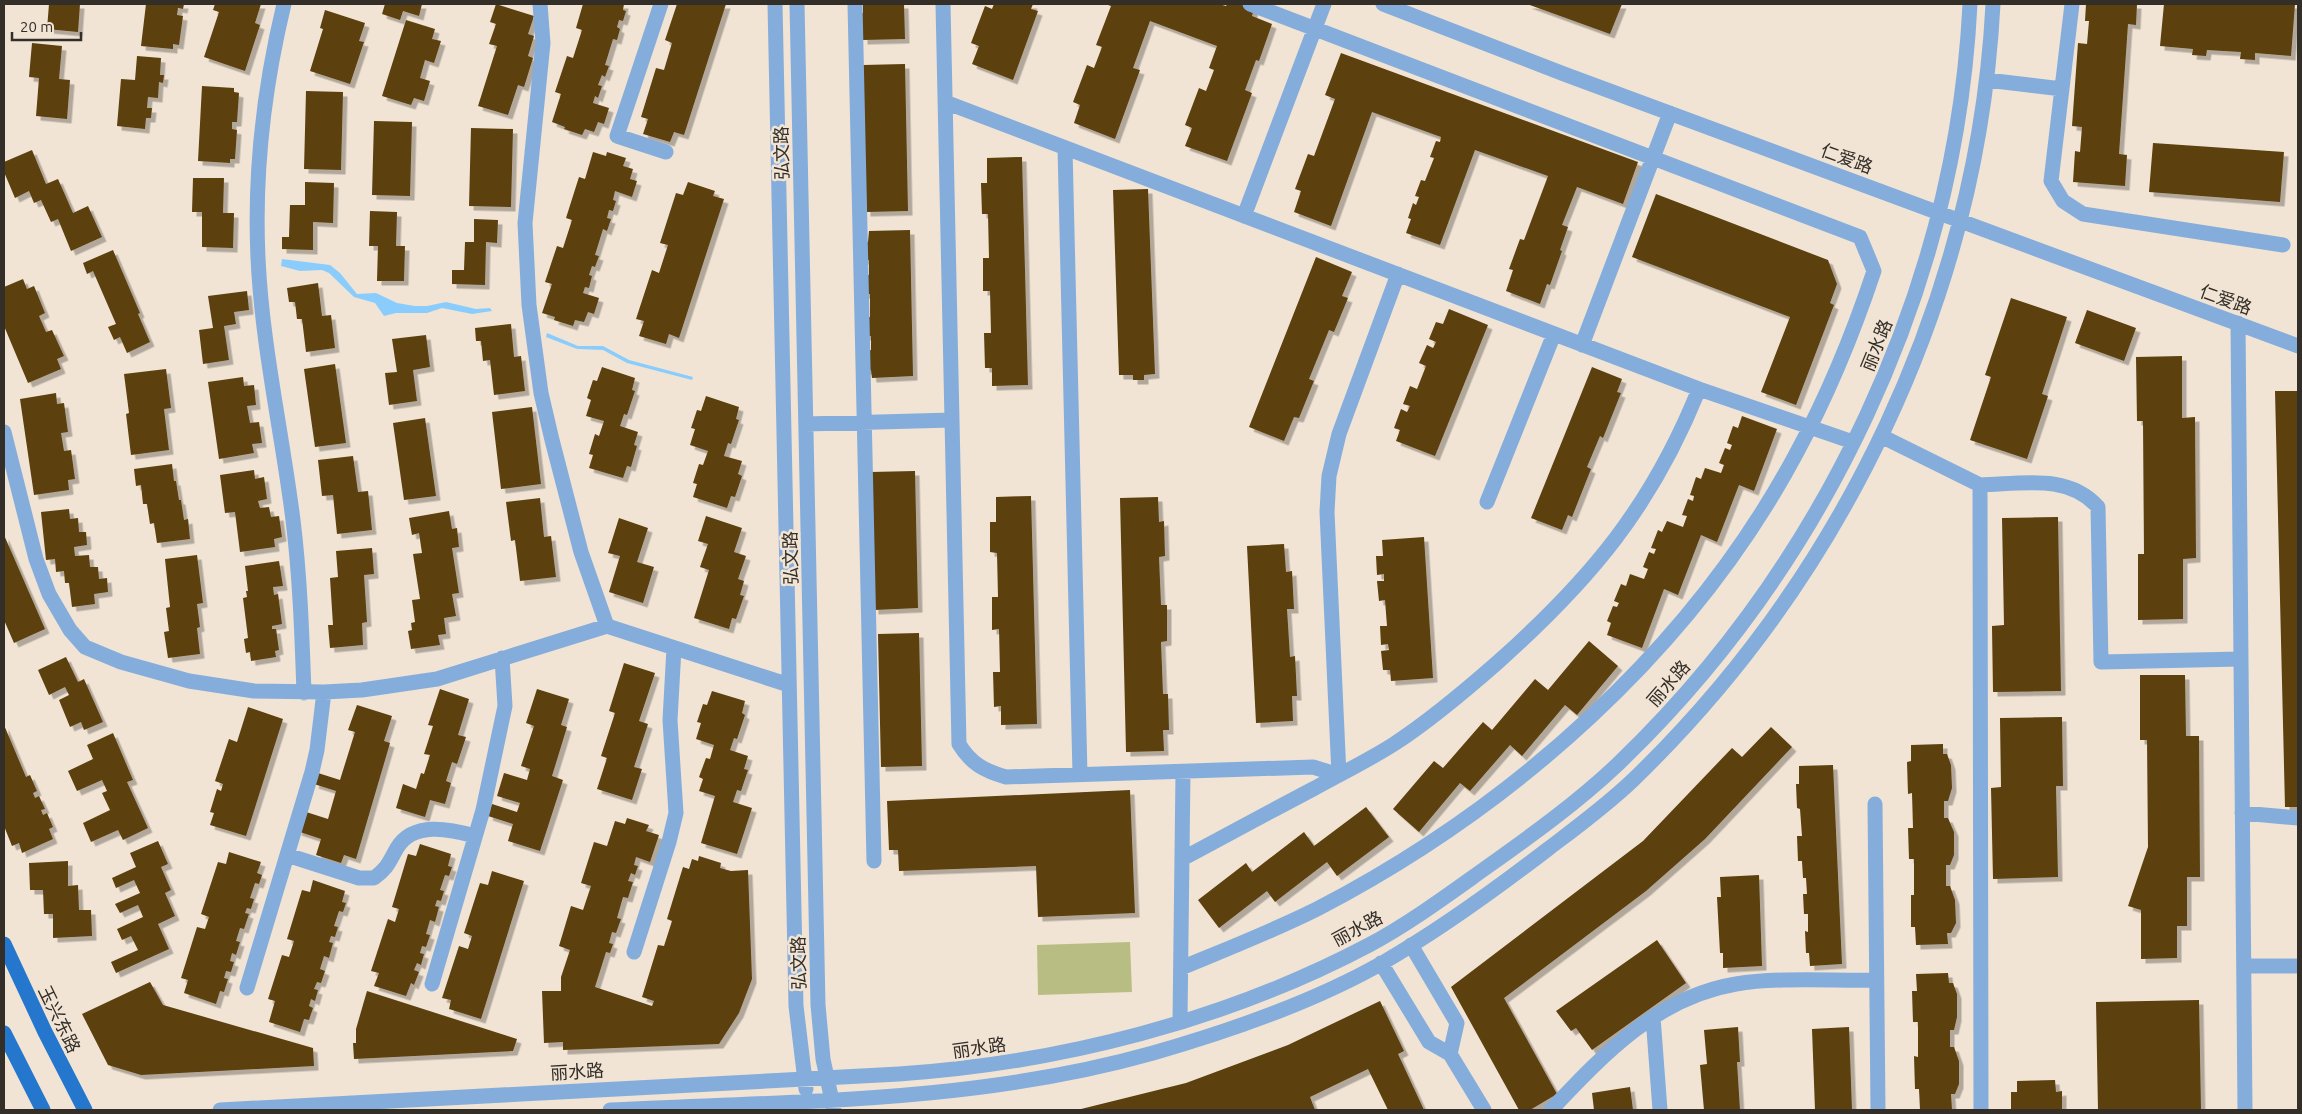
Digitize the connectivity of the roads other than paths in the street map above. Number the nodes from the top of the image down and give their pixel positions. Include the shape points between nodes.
1 (284, 4) edge
2 (540, 4) edge
3 (661, 4) edge
4 (775, 4) edge
5 (797, 4) edge
6 (855, 4) edge
7 (943, 4) edge
8 (1250, 4) edge
9 (1324, 4) edge
10 (1383, 4) edge
11 (1970, 4) edge
12 (1992, 4) edge
13 (2072, 4) edge
14 (1315, 28) junction
15 (1987, 80) junction
16 (2062, 89) junction
17 (945, 102) junction
18 (1670, 113) junction
19 (1065, 148) junction
20 (666, 152) dead end
21 (1653, 158) junction
22 (1940, 213) junction
23 (1244, 216) junction
24 (1960, 220) junction
25 (2283, 245) dead end
26 (1398, 274) junction
27 (2238, 323) junction
28 (1554, 334) junction
29 (1582, 345) junction
30 (2298, 346) edge
31 (1699, 389) junction
32 (952, 420) junction
33 (864, 422) junction
34 (806, 424) junction
35 (1810, 427) junction
36 (4, 432) edge
37 (1881, 436) junction
38 (1853, 442) junction
39 (1980, 485) junction
40 (1487, 502) dead end
41 (607, 626) junction
42 (674, 648) junction
43 (502, 658) junction
44 (2241, 659) junction
45 (789, 685) junction
46 (324, 692) junction
47 (304, 693) junction
48 (1183, 772) junction
49 (1080, 775) junction
50 (1339, 775) junction
51 (1875, 804) dead end
52 (2242, 813) junction
53 (2298, 818) edge
54 (475, 836) junction
55 (287, 855) junction
56 (1182, 859) junction
57 (874, 862) dead end
58 (4, 944) edge
59 (1411, 945) junction
60 (634, 952) dead end
61 (1381, 963) junction
62 (2244, 966) junction
63 (2298, 966) edge
64 (1181, 968) junction
65 (1876, 980) junction
66 (432, 984) dead end
67 (247, 988) dead end
68 (1653, 1017) junction
69 (1180, 1021) junction
70 (4, 1033) edge
71 (1450, 1054) junction
72 (826, 1078) junction
73 (804, 1079) junction
74 (810, 1105) edge
75 (832, 1105) edge
76 (43, 1110) edge
77 (85, 1110) edge
78 (220, 1110) edge
79 (610, 1110) edge
80 (1484, 1110) edge
81 (1551, 1110) edge
82 (1660, 1110) edge
83 (1878, 1110) edge
84 (1981, 1110) edge
85 (2245, 1110) edge

1 - 47 street via 262,125 258,256 260,300 293,518
2 - 41 street via 543,43 525,223 528,305 541,393 552,440 581,552
3 - 20 street via 617,136
4 - 45 street, 弘文路
5 - 34 street, 弘文路
6 - 33 street
7 - 17 street
8 - 14 street
9 - 14 street
10 - 18 street, 仁爱路
11 - 22 street, 丽水路 via 1968,52 1957,132
12 - 15 street
13 - 16 street
14 - 21 street
14 - 23 street
15 - 16 street
15 - 24 street via 1979,135
16 - 25 street via 2051,181 2059,196 2072,209 2083,214
17 - 19 street
17 - 32 street
18 - 21 street
18 - 22 street, 仁爱路
19 - 23 street
19 - 49 street
21 - 29 street
21 - 35 street via 1860,237 1874,270 1839,365
22 - 24 street, 仁爱路
22 - 38 street, 丽水路 via 1904,328
23 - 26 street
24 - 27 street, 仁爱路
24 - 37 street via 1924,336
26 - 28 street
26 - 50 street via 1339,434 1329,476 1326,512
27 - 30 street, 仁爱路
27 - 44 street
28 - 29 street
28 - 40 street
29 - 31 street
31 - 35 street
31 - 50 street via 1658,478 1636,513 1586,577 1516,646 1443,708 1394,744
32 - 33 street
32 - 49 street via 960,744 979,767 1006,777
33 - 34 street
33 - 57 street
34 - 72 street, 弘文路 via 818,1005
35 - 38 street
35 - 64 street via 1770,499 1712,584 1645,662 1564,739 1470,814 1370,880 1263,935
36 - 47 street via 42,577 57,610 85,647 121,662 189,681 254,691
37 - 39 street
37 - 59 street via 1825,538 1792,590 1739,662 1674,738 1630,783 1576,828 1482,898
38 - 69 street, 丽水路 via 1774,578 1738,628 1682,696 1615,766 1507,853 1371,944 1256,995
39 - 44 street via 2068,486 2080,491 2098,507 2100,662
39 - 84 street
41 - 42 street
41 - 43 street
42 - 45 street
42 - 60 street via 670,720 676,813
43 - 46 street via 437,678
43 - 54 street via 505,706
44 - 52 street
45 - 73 street, 弘文路 via 796,1006
46 - 47 street
46 - 55 street via 316,758
48 - 49 street
48 - 50 street via 1313,768
48 - 56 street
50 - 56 street
51 - 65 street
52 - 53 street
52 - 62 street
54 - 55 street via 430,829 415,832 398,847 388,866 374,878 359,878
54 - 66 street
55 - 67 street
56 - 64 street
58 - 77 main road, 玉兴东路
59 - 61 street
59 - 71 street via 1457,1023
61 - 71 street via 1429,1042
61 - 75 street via 1263,1016 1202,1038 1105,1065 986,1088
62 - 63 street
62 - 85 street
64 - 69 street
65 - 68 street via 1737,984 1700,993
65 - 83 street
68 - 81 street via 1610,1049
68 - 82 street
69 - 72 street, 丽水路 via 1092,1045 983,1066
70 - 76 main road
71 - 80 street
72 - 73 street, 丽水路
72 - 75 street, 弘文路
73 - 74 street, 弘文路
73 - 78 street, 丽水路
74 - 75 street
74 - 79 street

